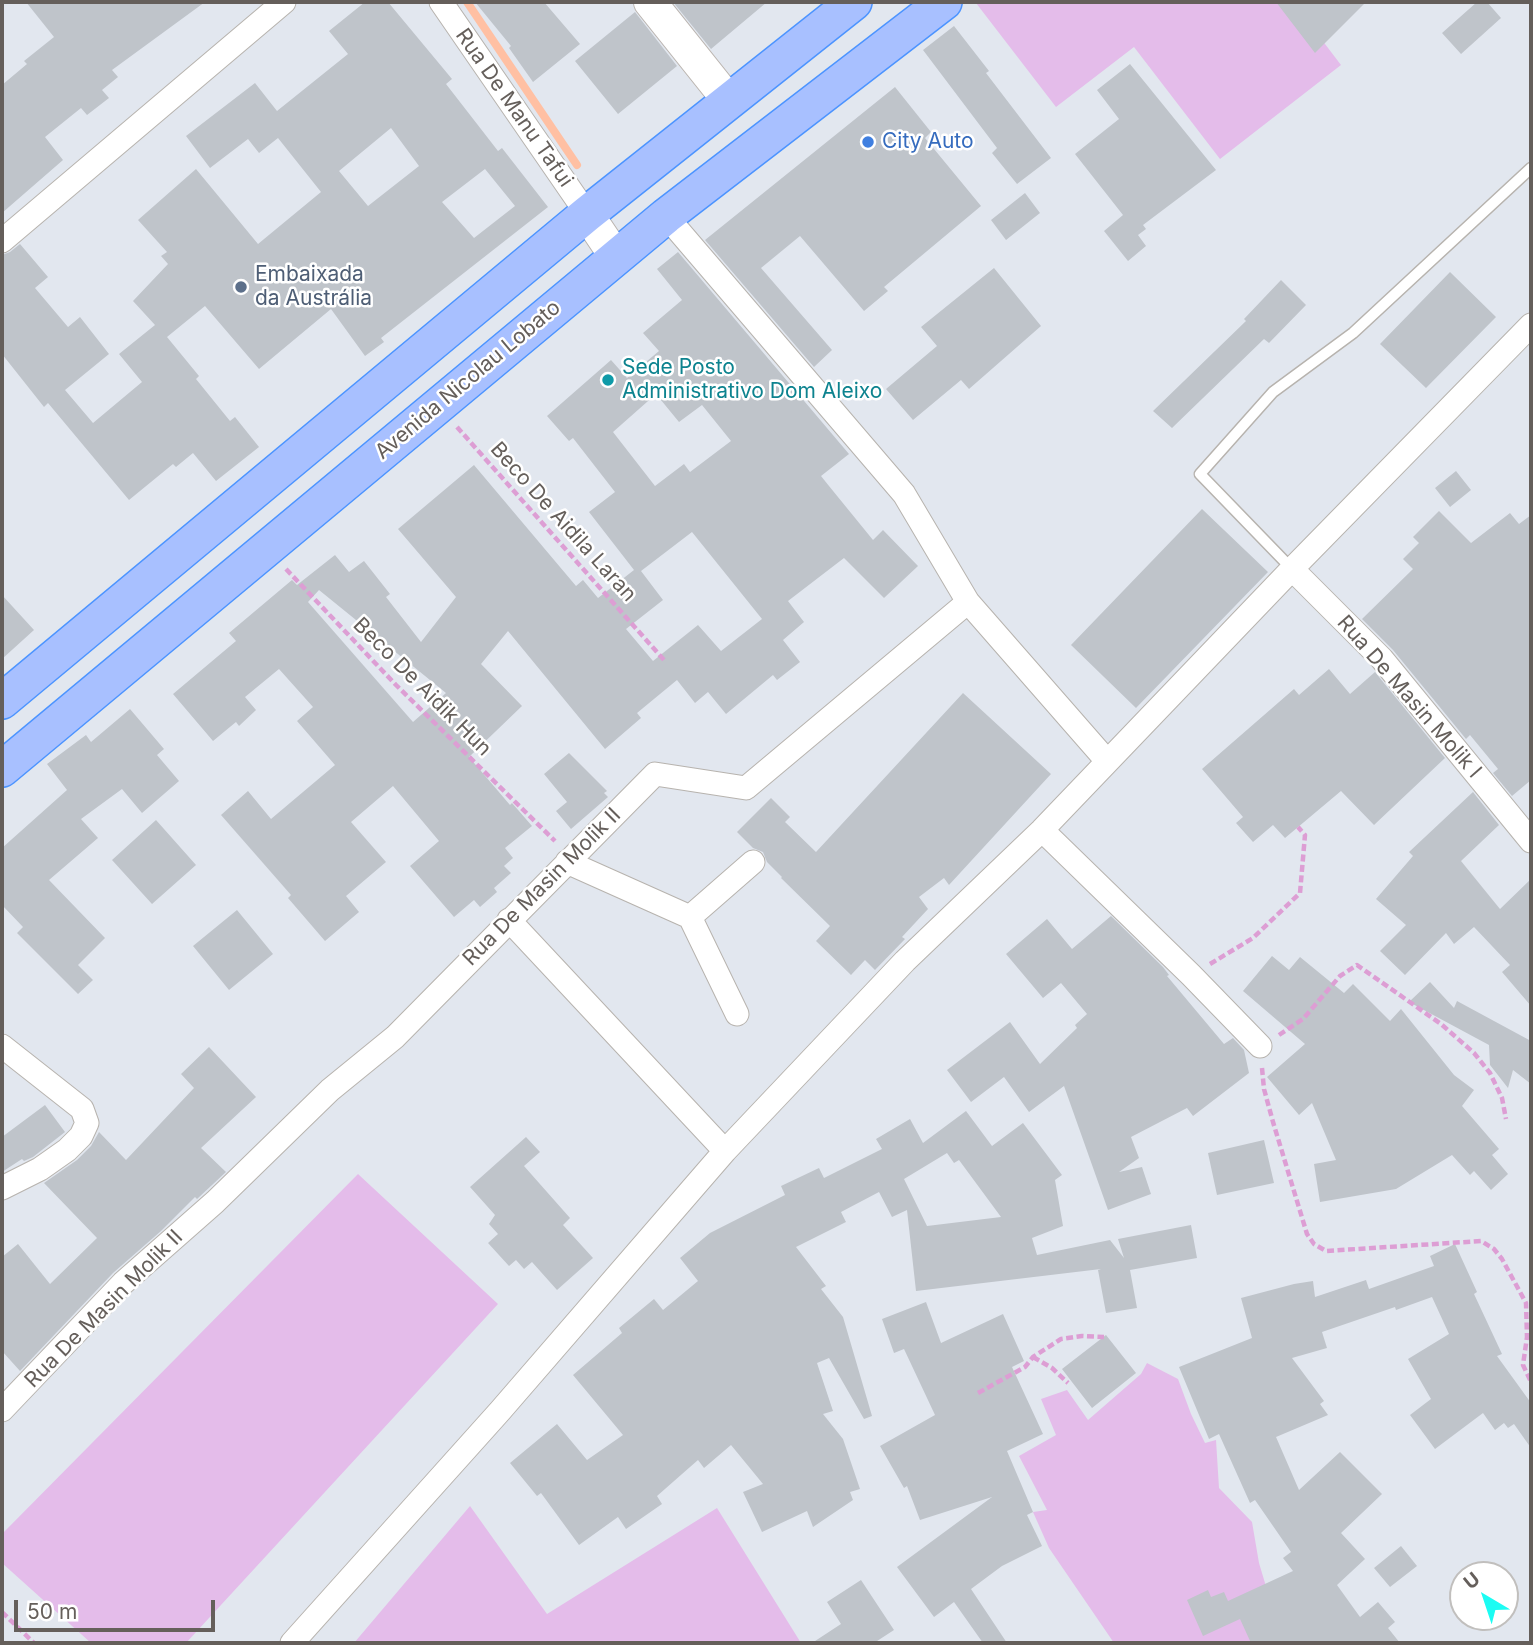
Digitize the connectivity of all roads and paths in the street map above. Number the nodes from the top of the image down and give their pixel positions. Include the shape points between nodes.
1 (284, 2) edge
2 (441, 2) edge
3 (650, 2) edge
4 (853, 2) edge
5 (944, 2) edge
6 (729, 101) junction
7 (1531, 168) edge
8 (587, 214) junction
9 (666, 216) junction
10 (2, 241) edge
11 (616, 257) junction
12 (1531, 325) edge
13 (438, 406) junction
14 (266, 548) junction
15 (1293, 569) junction
16 (968, 602) junction
17 (664, 660) dead end
18 (2, 701) edge
19 (1107, 761) junction
20 (2, 769) edge
21 (1298, 827) dead end
22 (1042, 830) junction
23 (1531, 841) edge
24 (563, 854) junction
25 (753, 862) dead end
26 (690, 917) junction
27 (509, 920) junction
28 (1191, 975) junction
29 (737, 1014) dead end
30 (2, 1046) edge
31 (1260, 1046) junction
32 (1506, 1119) dead end
33 (725, 1151) junction
34 (2, 1188) edge
35 (1104, 1337) dead end
36 (1033, 1357) junction
37 (1531, 1382) edge
38 (1068, 1383) dead end
39 (978, 1392) dead end
40 (2, 1410) edge
41 (2, 1612) edge
42 (34, 1643) edge
43 (292, 1643) edge

1 - 10 street
2 - 8 street, Rua De Manu Tafui
3 - 6 street
4 - 6 main road
5 - 9 main road, Avenida Nicolau Lobato
6 - 8 main road
7 - 15 lane via 1353,333 1273,392 1200,474
8 - 11 street
8 - 18 main road
9 - 11 main road, Avenida Nicolau Lobato
9 - 16 street via 904,494
11 - 13 main road, Avenida Nicolau Lobato
12 - 15 street
13 - 14 main road, Avenida Nicolau Lobato
13 - 17 path, Beco De Aidila Laran
14 - 20 main road, Avenida Nicolau Lobato
14 - 24 path, Beco De Aidik Hun
15 - 19 street
15 - 23 street, Rua De Masin Molik I via 1382,659
16 - 19 street
16 - 24 street, Rua De Masin Molik II via 746,788 655,774
19 - 22 street
21 - 28 path via 1305,835 1300,893 1253,938
22 - 28 street
22 - 33 street via 905,961
24 - 26 street
24 - 27 street, Rua De Masin Molik II
25 - 26 street
26 - 29 street
27 - 33 street
27 - 40 street, Rua De Masin Molik II via 395,1037 330,1090 123,1283
28 - 31 street
30 - 34 street via 82,1109 87,1123 67,1150
31 - 32 path via 1303,1019 1340,976 1357,965 1474,1053 1490,1073
31 - 37 path via 1264,1089 1307,1234 1314,1244 1326,1251 1481,1241 1494,1249 1526,1303 1523,1365
33 - 43 street
35 - 36 path via 1061,1339
36 - 38 path
36 - 39 path via 1025,1367
41 - 42 path

